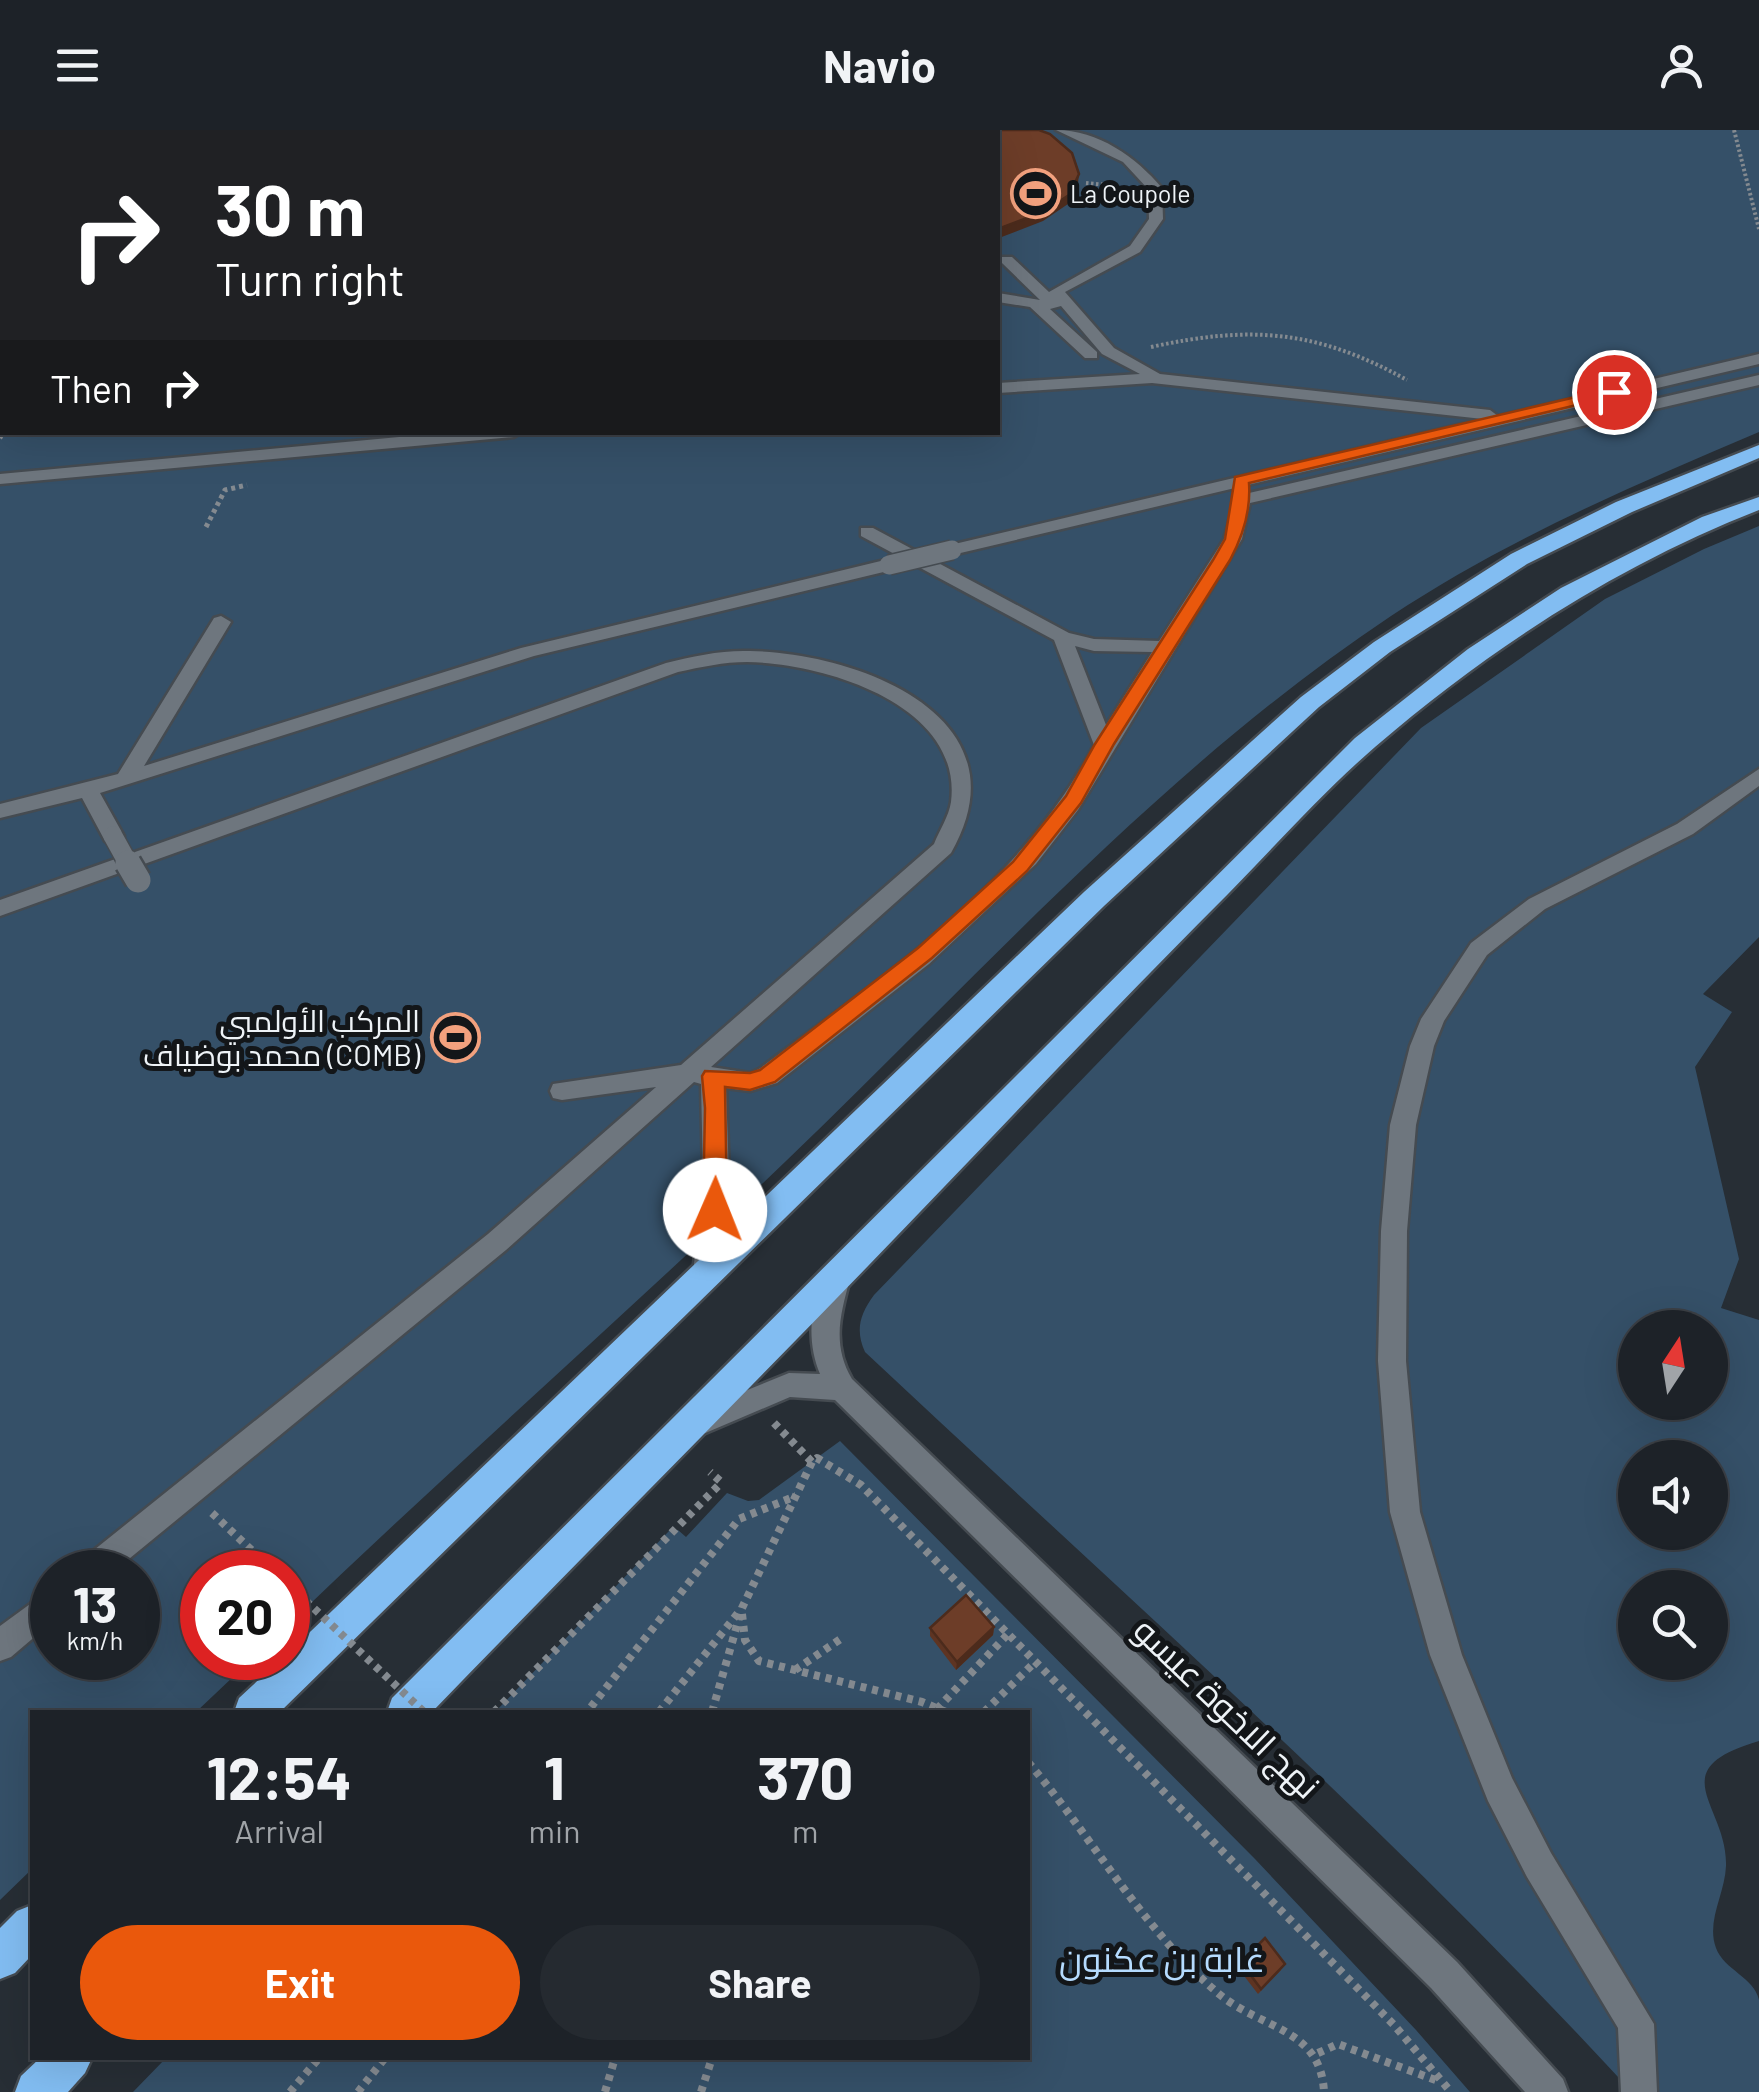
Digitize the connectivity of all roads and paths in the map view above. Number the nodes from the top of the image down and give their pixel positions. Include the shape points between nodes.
1 (1063, 130) edge
2 (1734, 130) edge
3 (1759, 229) edge
4 (1008, 260) dead end
5 (1000, 298) edge
6 (1072, 324) junction
7 (1101, 343) junction
8 (1759, 360) edge
9 (1088, 380) junction
10 (1176, 380) junction
11 (1759, 380) edge
12 (1000, 388) edge
13 (1460, 411) junction
14 (1504, 417) junction
15 (481, 435) edge
16 (1759, 452) edge
17 (0, 479) edge
18 (1242, 490) junction
19 (1759, 503) edge
20 (867, 532) dead end
21 (221, 622) dead end
22 (1062, 637) junction
23 (1168, 647) junction
24 (1104, 744) junction
25 (1759, 776) edge
26 (126, 778) junction
27 (88, 790) junction
28 (0, 811) edge
29 (138, 880) dead end
30 (0, 908) edge
31 (702, 1074) junction
32 (562, 1091) dead end
33 (706, 1274) junction
34 (836, 1280) junction
35 (842, 1388) junction
36 (751, 1400) junction
37 (678, 1432) junction
38 (812, 1462) junction
39 (710, 1472) dead end
40 (796, 1496) junction
41 (207, 1508) dead end
42 (117, 1550) edge
43 (252, 1550) edge
44 (310, 1605) edge
45 (742, 1608) junction
46 (30, 1621) edge
47 (1008, 1634) junction
48 (842, 1638) dead end
49 (0, 1646) edge
50 (1035, 1662) junction
51 (795, 1670) junction
52 (255, 1710) edge
53 (408, 1710) edge
54 (422, 1710) edge
55 (496, 1710) edge
56 (590, 1710) edge
57 (661, 1710) edge
58 (713, 1710) edge
59 (938, 1710) edge
60 (943, 1710) edge
61 (986, 1710) edge
62 (1030, 1764) edge
63 (30, 1928) edge
64 (0, 1958) edge
65 (1318, 2053) junction
66 (68, 2060) edge
67 (317, 2060) edge
68 (383, 2060) edge
69 (614, 2060) edge
70 (711, 2060) edge
71 (1447, 2088) edge
72 (37, 2092) edge
73 (290, 2092) edge
74 (358, 2092) edge
75 (605, 2092) edge
76 (701, 2092) edge
77 (1324, 2092) edge
78 (1550, 2092) edge
79 (1639, 2092) edge

1 - 6 street via 1128,159 1155,188 1158,203 1156,219 1135,249 1058,288
2 - 3 path
4 - 6 street
5 - 6 street via 1030,300
6 - 7 street
6 - 9 street via 1094,360
7 - 10 street via 1130,366
7 - 13 path via 1124,339 1135,351 1228,332 1303,336 1370,358
8 - 14 street
9 - 10 street
9 - 12 street
10 - 13 street
11 - 18 street
13 - 14 street
14 - 18 street
15 - 17 street
16 - 33 highway via 1624,506 1519,559 1344,674 1094,899
18 - 23 street via 1233,539
18 - 26 street, bridge via 952,550 528,652
19 - 34 highway via 1569,593 1476,654 1364,742
20 - 22 street
21 - 26 street
22 - 23 street
22 - 24 street
23 - 24 street
24 - 31 street via 1056,825 925,953 768,1076 750,1082
25 - 79 street via 1685,829 1538,904 1479,949 1433,1019 1403,1126 1392,1361 1404,1512 1446,1656 1500,1789 1636,2024
26 - 27 street
27 - 28 street
27 - 29 street, bridge
30 - 31 street via 672,668 757,656 842,670 928,715 946,735 965,784 955,830
31 - 32 street
31 - 33 street via 717,1108
31 - 42 street
33 - 52 highway
34 - 35 street via 822,1338 826,1362
34 - 37 highway
35 - 36 street via 789,1385
35 - 78 street, نهج الاخوة عيسو via 1430,1962
36 - 37 street
36 - 38 path
37 - 53 highway
38 - 40 path
38 - 47 path via 818,1458 861,1485
39 - 55 path via 718,1485
40 - 45 path
40 - 56 path via 739,1518
41 - 43 path
44 - 54 path, bridge
45 - 51 path via 749,1652
45 - 57 path
45 - 58 path
46 - 49 street
47 - 50 path
47 - 60 path
48 - 51 path
50 - 61 path
50 - 71 path via 1394,2025
51 - 59 path
62 - 65 path via 1067,1804 1162,1939 1234,2006
63 - 64 highway
65 - 71 path via 1338,2044
65 - 77 path via 1326,2071
66 - 72 highway
67 - 73 path
68 - 74 path
69 - 75 path
70 - 76 path

